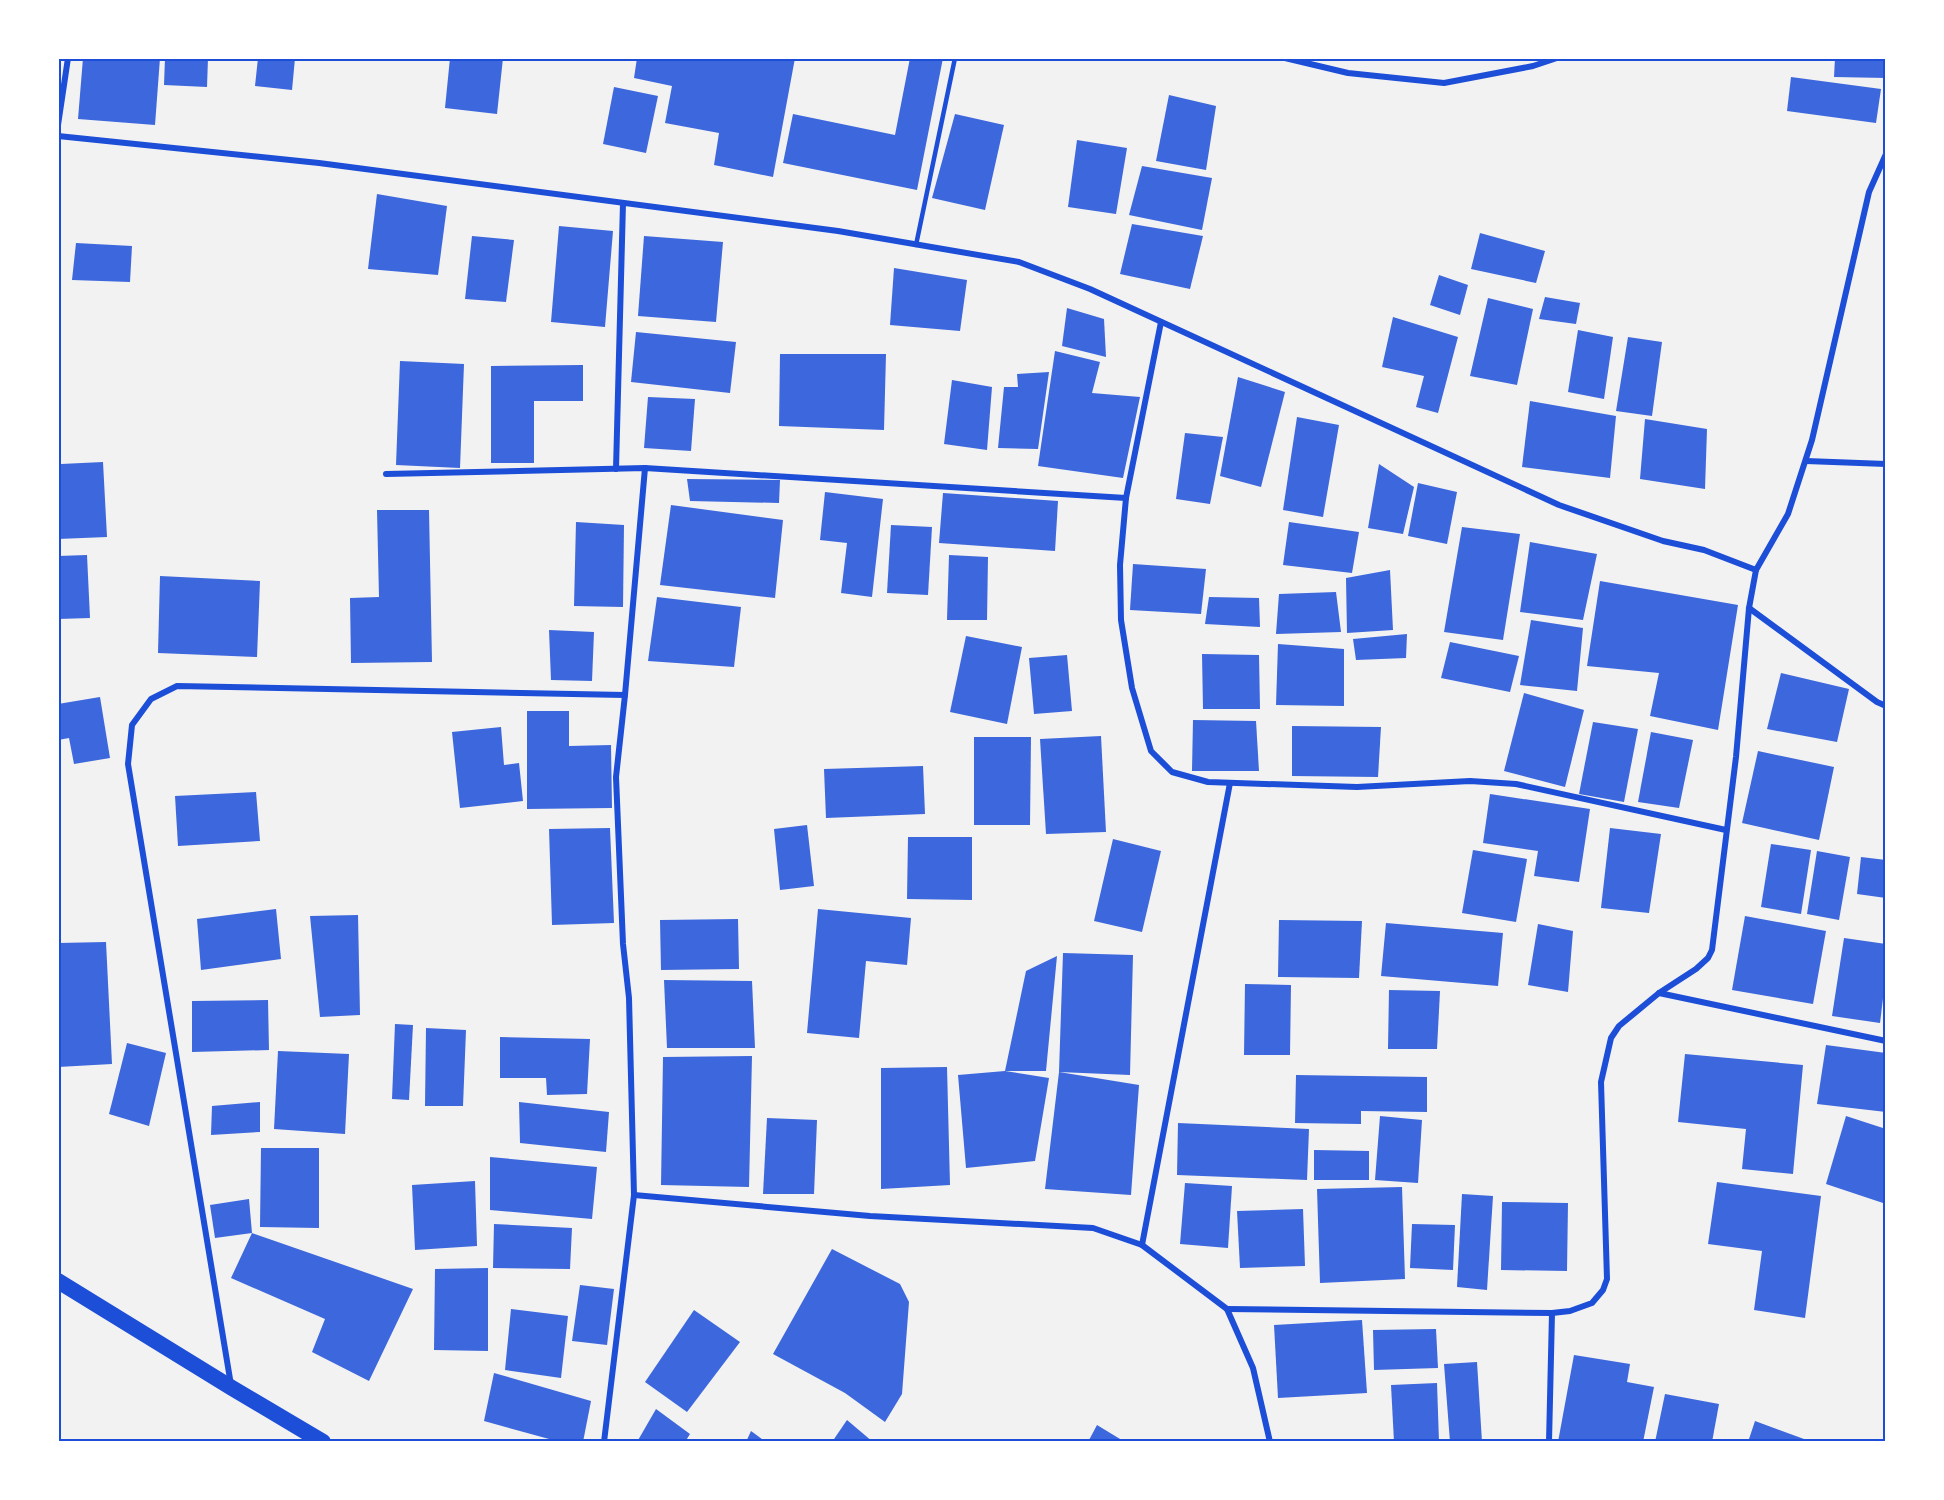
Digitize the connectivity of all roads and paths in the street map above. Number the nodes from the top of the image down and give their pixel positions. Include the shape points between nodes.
1 (68, 58) edge
2 (955, 58) edge
3 (1286, 58) edge
4 (1557, 58) edge
5 (58, 125) edge
6 (58, 136) edge
7 (1886, 154) edge
8 (623, 203) junction
9 (916, 245) junction
10 (1161, 322) junction
11 (1806, 461) junction
12 (1886, 464) edge
13 (645, 468) junction
14 (616, 469) junction
15 (386, 474) dead end
16 (1126, 498) junction
17 (1756, 570) junction
18 (1749, 608) junction
19 (625, 694) junction
20 (1886, 706) edge
21 (1230, 783) junction
22 (1726, 830) junction
23 (1659, 993) junction
24 (1886, 1041) edge
25 (634, 1195) junction
26 (1142, 1245) junction
27 (58, 1281) edge
28 (1227, 1309) junction
29 (1552, 1313) junction
30 (231, 1388) junction
31 (323, 1442) edge
32 (604, 1442) edge
33 (1270, 1442) edge
34 (1549, 1442) edge

1 - 5 street
2 - 9 lane
3 - 4 street via 1348,73 1444,83
6 - 8 street via 318,163
7 - 11 street via 1869,192
8 - 9 street
8 - 14 street
9 - 10 street via 1019,262
10 - 16 street
10 - 17 street via 1559,505
11 - 12 street
11 - 17 street via 1788,514
13 - 14 street
13 - 16 street
13 - 19 street
14 - 15 street
16 - 21 street via 1120,565 1121,620 1132,688 1151,751 1172,772 1208,782
17 - 18 street
18 - 20 street
18 - 22 street
19 - 25 street via 616,777 629,998
19 - 30 street via 177,686 151,699 132,725 128,764
21 - 22 street via 1357,787 1470,781 1516,784
21 - 26 street
22 - 23 street via 1712,950 1696,969
23 - 24 street
23 - 29 street via 1619,1026 1605,1057 1601,1082 1607,1279 1592,1303
25 - 26 street via 870,1216 1093,1228
25 - 32 street
26 - 28 street
27 - 30 highway
28 - 29 street
28 - 33 street via 1253,1368
29 - 34 street
30 - 31 highway

